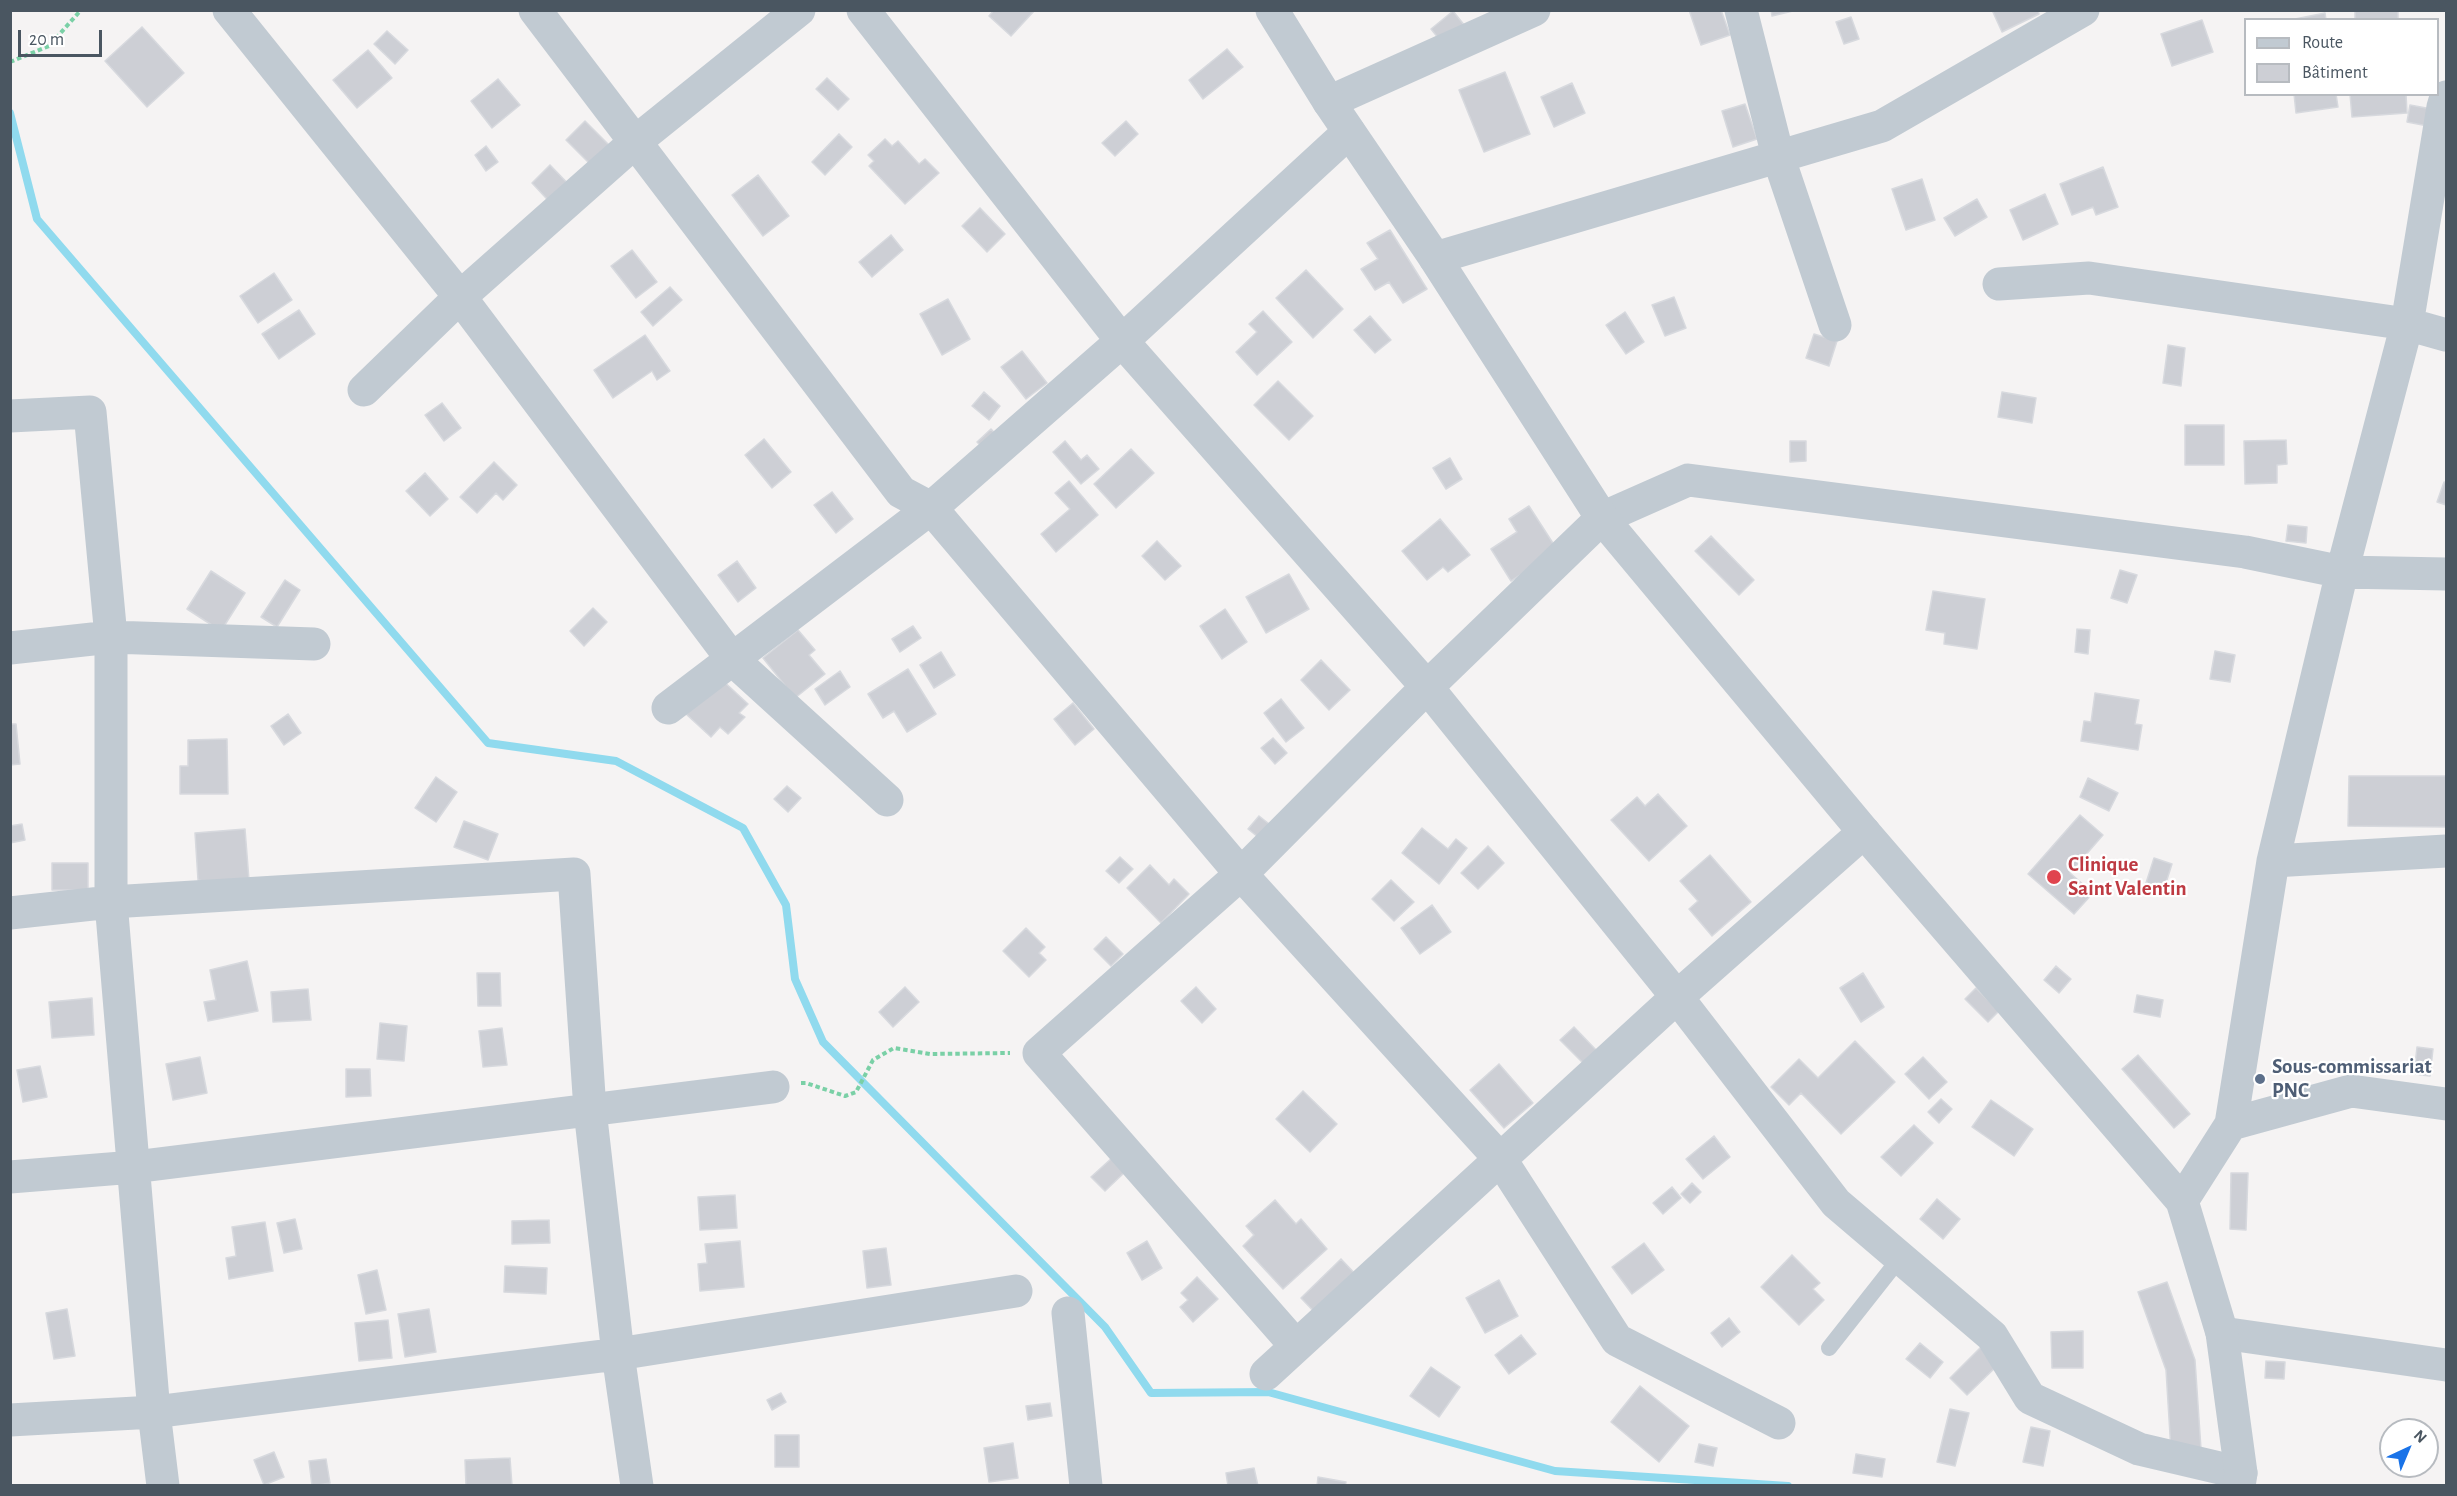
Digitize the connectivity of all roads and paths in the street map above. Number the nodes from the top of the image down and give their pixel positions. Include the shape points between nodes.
1 (81, 10) edge
2 (229, 10) edge
3 (535, 10) edge
4 (799, 10) edge
5 (862, 10) edge
6 (1272, 10) edge
7 (1534, 10) edge
8 (1741, 10) edge
9 (2083, 10) edge
10 (10, 63) edge
11 (1329, 102) junction
12 (2445, 104) edge
13 (1349, 132) junction
14 (635, 142) junction
15 (1778, 156) junction
16 (1435, 258) junction
17 (1999, 284) dead end
18 (460, 297) junction
19 (2407, 324) junction
20 (1834, 325) dead end
21 (2446, 335) edge
22 (1122, 341) junction
23 (364, 390) dead end
24 (10, 416) edge
25 (932, 508) junction
26 (1602, 518) junction
27 (2342, 572) junction
28 (2446, 574) edge
29 (111, 637) junction
30 (314, 644) dead end
31 (10, 648) edge
32 (732, 659) junction
33 (1426, 687) junction
34 (668, 708) dead end
35 (886, 800) dead end
36 (1864, 832) junction
37 (2446, 851) edge
38 (2273, 861) junction
39 (1241, 874) junction
40 (111, 902) junction
41 (10, 913) edge
42 (1677, 997) junction
43 (1039, 1053) junction
44 (773, 1087) joint
45 (2446, 1104) edge
46 (590, 1110) junction
47 (2231, 1124) junction
48 (1501, 1160) junction
49 (134, 1167) junction
50 (10, 1177) edge
51 (2182, 1201) junction
52 (1900, 1258) junction
53 (1016, 1291) dead end
54 (1068, 1313) dead end
55 (2222, 1333) junction
56 (1296, 1346) junction
57 (1829, 1348) dead end
58 (618, 1354) junction
59 (2446, 1365) edge
60 (1266, 1374) dead end
61 (154, 1412) junction
62 (10, 1420) edge
63 (1779, 1423) dead end
64 (2240, 1479) edge
65 (163, 1485) edge
66 (637, 1485) edge
67 (1086, 1485) edge

1 - 10 path via 49,46
2 - 18 street
3 - 14 street
4 - 14 street
5 - 22 street
6 - 11 street
7 - 11 street
8 - 15 street
9 - 15 street via 1882,126
11 - 13 street
12 - 19 street
13 - 16 street
13 - 22 street
14 - 18 street
14 - 25 street via 901,492
15 - 16 street
15 - 20 street
16 - 26 street
17 - 19 street via 2089,278
18 - 23 street
18 - 32 street
19 - 21 street
19 - 27 street
22 - 25 street
22 - 33 street
24 - 29 street via 90,412
25 - 32 street
25 - 39 street
26 - 27 street via 1688,480 2245,552
26 - 33 street
26 - 36 street
27 - 28 street
27 - 38 street
29 - 30 street
29 - 31 street
29 - 40 street
32 - 34 street
32 - 35 street
33 - 39 street
33 - 42 street
36 - 42 street
36 - 51 street
37 - 38 street
38 - 47 street
39 - 43 street
39 - 48 street
40 - 41 street
40 - 46 street via 574,874
40 - 49 street
42 - 48 street
42 - 52 street via 1836,1203
43 - 44 path via 930,1054 894,1048 873,1060 856,1092 845,1096 806,1083
43 - 56 street
44 - 46 street
45 - 47 street via 2351,1091
46 - 49 street
46 - 58 street
47 - 51 street
48 - 56 street
48 - 63 street via 1617,1340
49 - 50 street
49 - 61 street
51 - 55 street
52 - 57 lane
52 - 64 street via 1992,1336 2030,1398 2139,1449
53 - 58 street
54 - 67 street
55 - 59 street
55 - 64 street
56 - 60 street
58 - 61 street
58 - 66 street
61 - 62 street
61 - 65 street

